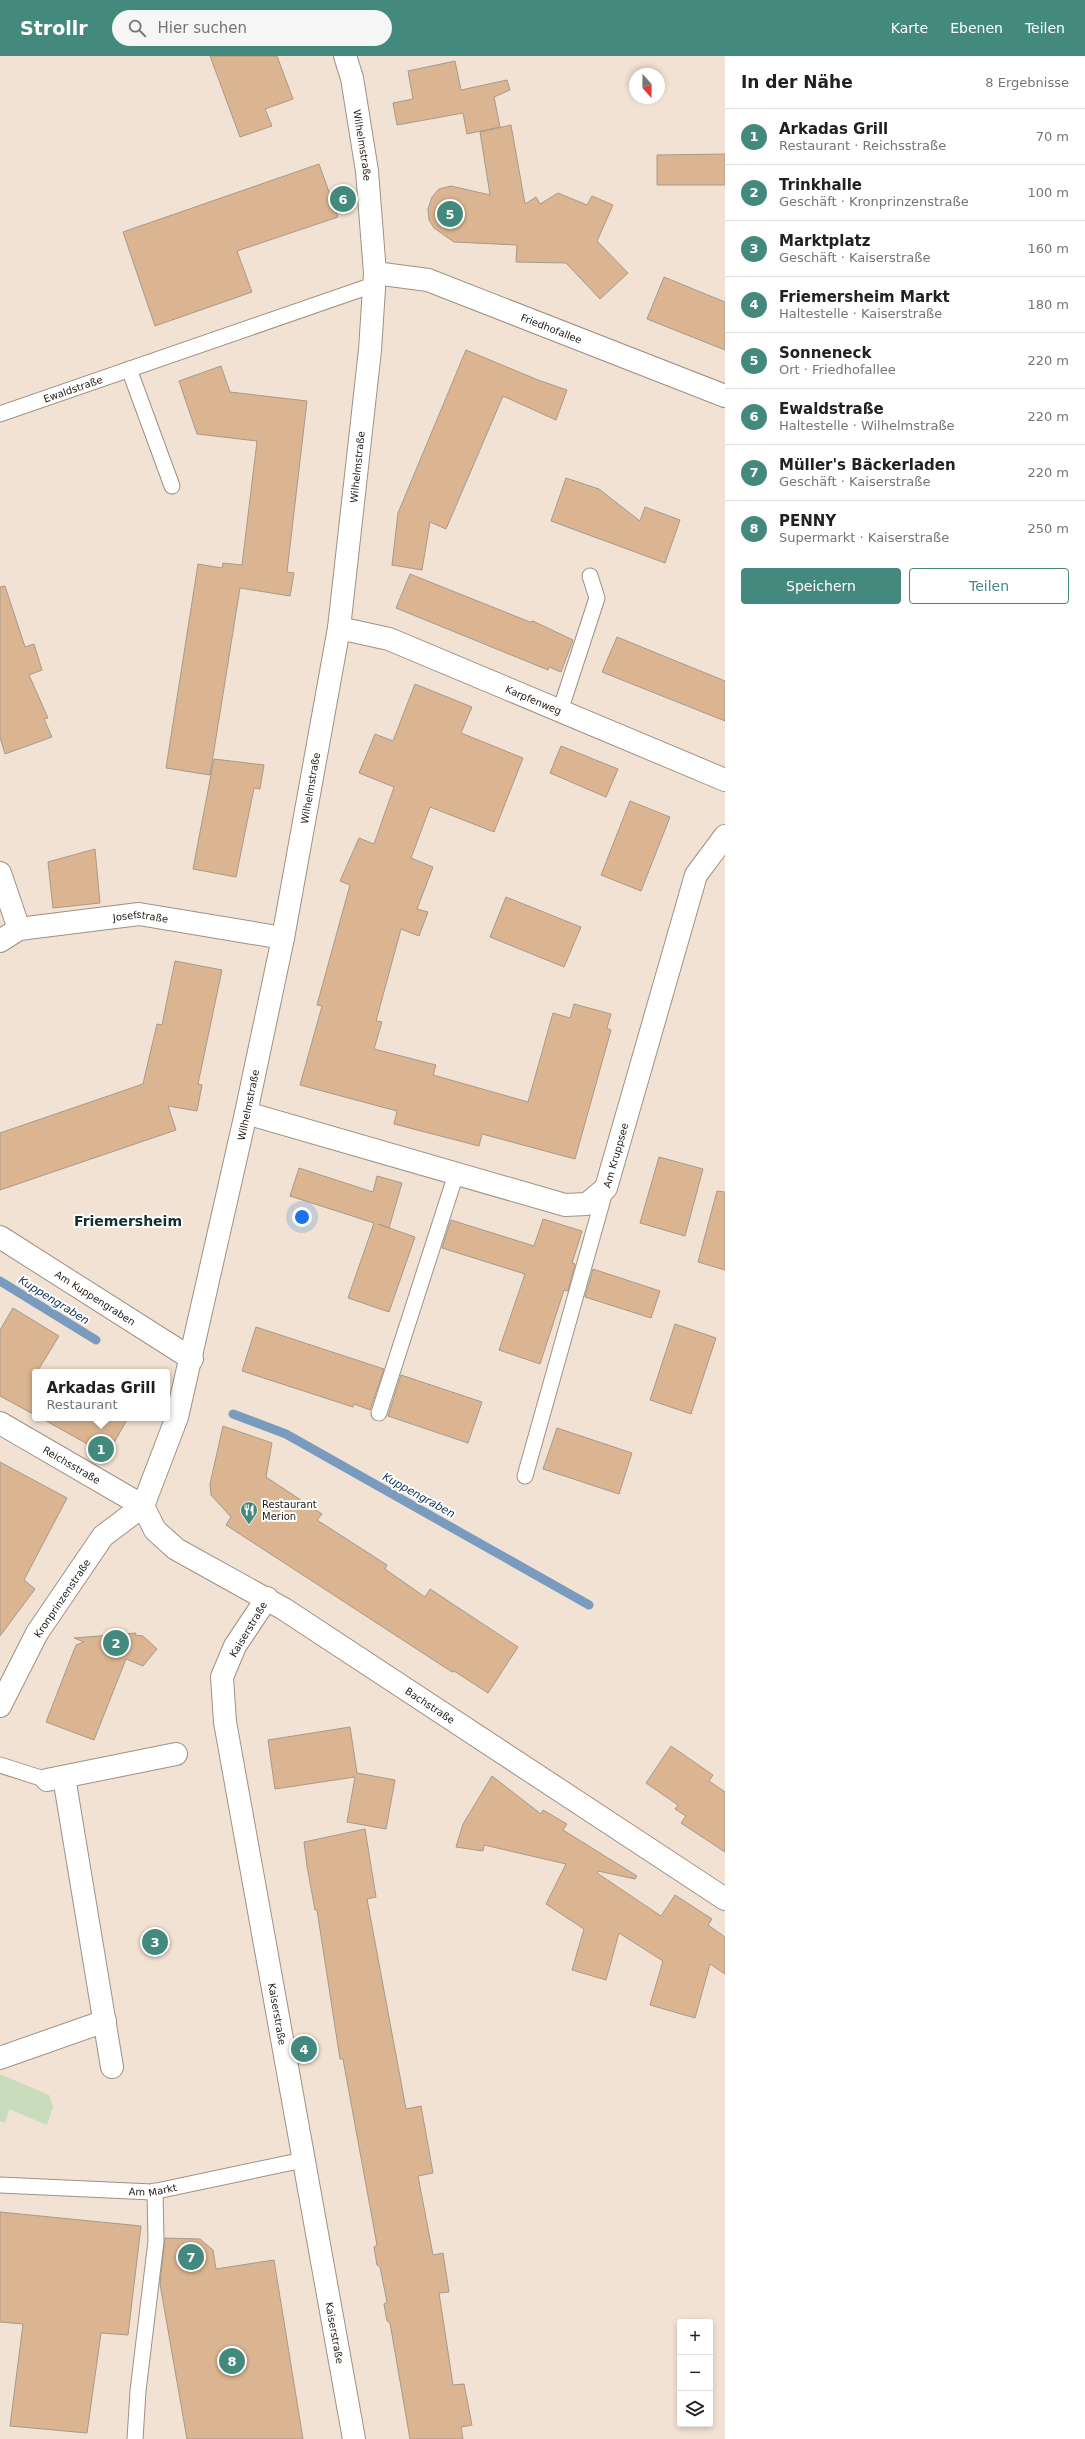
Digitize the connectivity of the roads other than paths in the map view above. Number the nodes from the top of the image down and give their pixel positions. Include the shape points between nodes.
1 (345, 56) edge
2 (374, 279) junction
3 (129, 369) junction
4 (725, 396) edge
5 (0, 414) edge
6 (172, 486) dead end
7 (590, 576) dead end
8 (339, 628) junction
9 (560, 711) junction
10 (725, 780) edge
11 (725, 836) edge
12 (0, 873) edge
13 (19, 929) junction
14 (283, 938) junction
15 (0, 941) edge
16 (246, 1113) junction
17 (456, 1174) junction
18 (606, 1188) junction
19 (0, 1237) edge
20 (192, 1359) junction
21 (379, 1413) dead end
22 (0, 1423) edge
23 (525, 1476) dead end
24 (143, 1506) junction
25 (267, 1598) junction
26 (0, 1706) edge
27 (176, 1754) dead end
28 (0, 1765) edge
29 (56, 1779) junction
30 (725, 1899) edge
31 (105, 2021) junction
32 (0, 2058) edge
33 (112, 2067) dead end
34 (303, 2160) junction
35 (0, 2185) edge
36 (154, 2191) junction
37 (135, 2439) edge
38 (354, 2439) edge

1 - 2 street, Wilhelmstraße via 352,78 367,171
2 - 3 lane, Ewaldstraße
2 - 4 street, Friedhofallee via 428,280
2 - 8 street, Wilhelmstraße via 370,350
3 - 5 lane, Ewaldstraße
3 - 6 lane
7 - 9 lane via 597,598
8 - 9 street, Karpfenweg via 389,639
8 - 14 street, Wilhelmstraße
9 - 10 street, Karpfenweg
11 - 18 street, Am Kruppsee via 696,875
12 - 13 street
13 - 14 street, Josefstraße via 139,914
13 - 15 street, Josefstraße
14 - 16 street, Wilhelmstraße
16 - 17 street, Am Kruppsee
16 - 20 street, Wilhelmstraße
17 - 18 street, Am Kruppsee via 565,1205 587,1204
17 - 21 lane
18 - 23 lane
19 - 20 street, Am Kuppengraben
20 - 24 street, Wilhelmstraße via 177,1417
22 - 24 street, Reichsstraße
24 - 25 street, Bachstraße via 155,1530 176,1549
24 - 26 street, Kronprinzenstraße via 104,1536 37,1633
25 - 30 street, Bachstraße
25 - 34 street, Kaiserstraße via 235,1646 222,1677 224,1715
27 - 29 street
28 - 29 lane
29 - 31 street
31 - 32 street
31 - 33 street
34 - 36 lane, Am Markt
34 - 38 street, Kaiserstraße
35 - 36 lane, Am Markt
36 - 37 lane via 156,2241 138,2391

